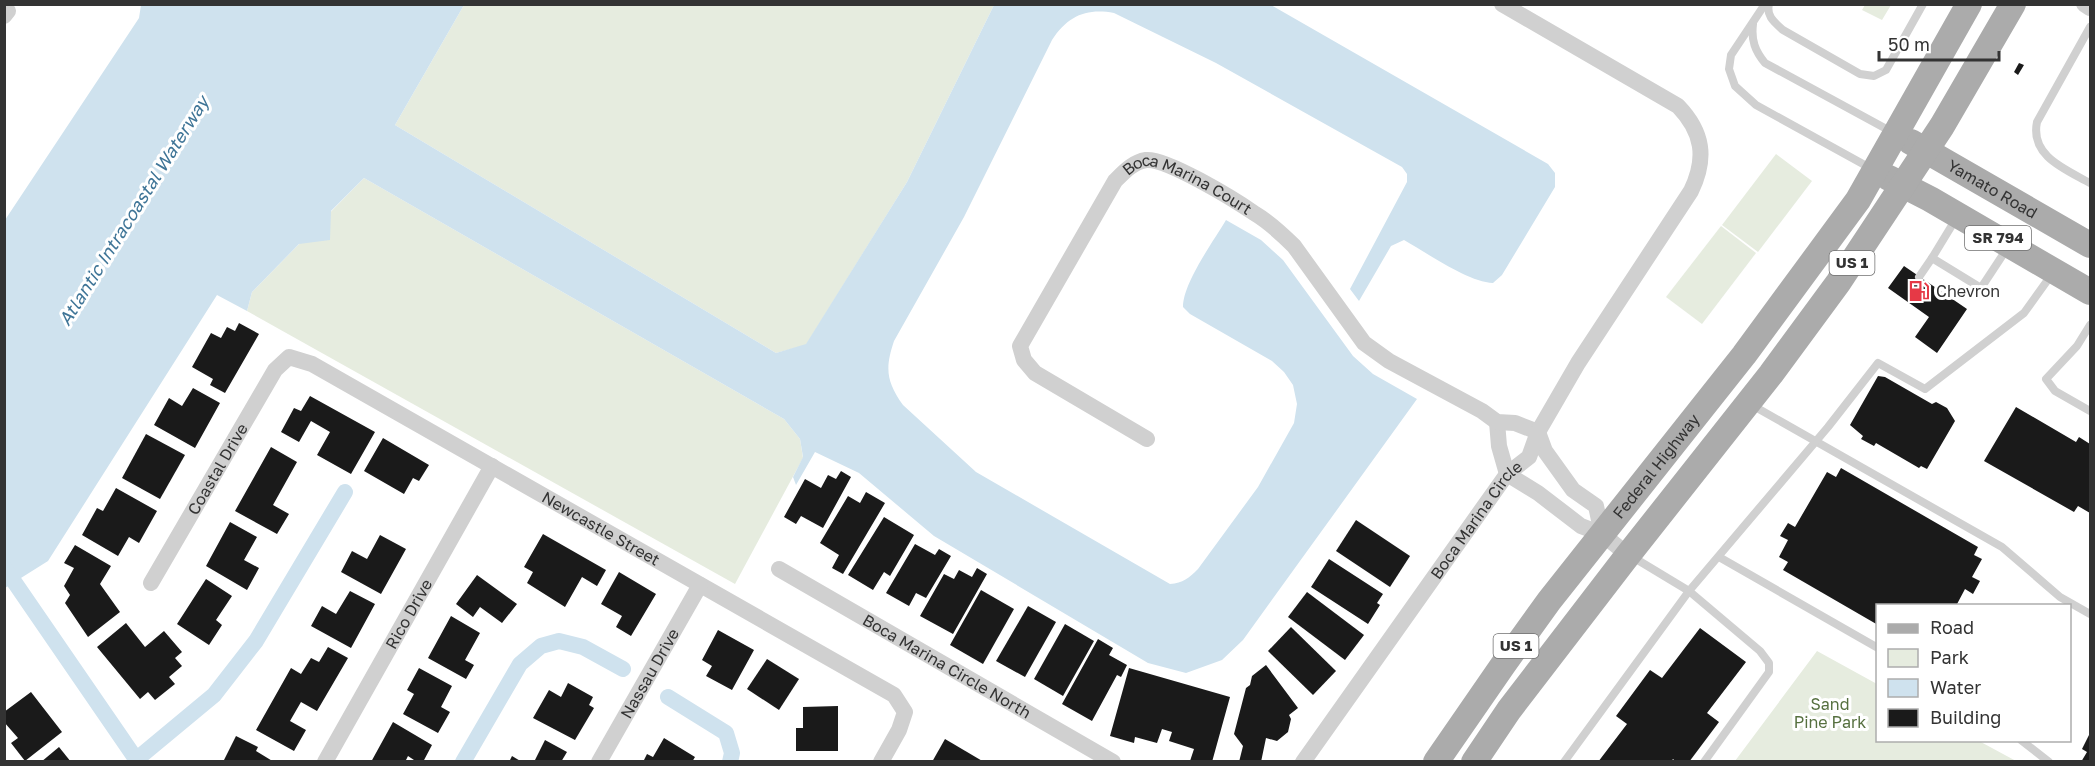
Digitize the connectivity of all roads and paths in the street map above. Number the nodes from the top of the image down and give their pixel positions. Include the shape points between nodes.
1 (1502, 4) edge
2 (1767, 4) edge
3 (1923, 4) edge
4 (1969, 4) edge
5 (2013, 4) edge
6 (2084, 4) edge
7 (2091, 8) edge
8 (1753, 22) junction
9 (2091, 27) edge
10 (1895, 134) junction
11 (1927, 150) junction
12 (1875, 171) junction
13 (2091, 183) edge
14 (1904, 186) junction
15 (1958, 215) junction
16 (2010, 244) junction
17 (2091, 245) edge
18 (1932, 258) junction
19 (2054, 270) junction
20 (1919, 276) dead end
21 (2091, 292) edge
22 (2091, 325) edge
23 (289, 357) joint
24 (1748, 403) junction
25 (2091, 411) edge
26 (1497, 422) junction
27 (1538, 432) junction
28 (1147, 438) dead end
29 (1815, 442) junction
30 (492, 466) junction
31 (1507, 474) junction
32 (1602, 534) junction
33 (1628, 555) junction
34 (1719, 557) junction
35 (779, 569) dead end
36 (151, 583) dead end
37 (700, 585) junction
38 (1689, 591) junction
39 (2091, 614) edge
40 (1876, 647) edge
41 (2022, 742) edge
42 (325, 762) edge
43 (599, 762) edge
44 (881, 762) edge
45 (1113, 762) edge
46 (1303, 762) edge
47 (1436, 762) edge
48 (1474, 762) edge
49 (1564, 762) edge
50 (1704, 762) edge
51 (2049, 762) edge

1 - 27 street, Boca Marina Circle via 1678,106 1689,117 1700,146 1701,162 1691,191 1578,363
2 - 3 lane via 1772,20 1782,30 1860,74 1874,76 1886,70
2 - 8 lane
4 - 10 main road, US 1
5 - 11 main road, US 1
6 - 7 street
8 - 10 lane via 1751,37 1765,63
8 - 12 lane via 1731,55 1735,86 1756,105
9 - 13 lane via 2037,122 2035,134 2039,147 2049,157
10 - 11 main road, Yamato Road / SR 794
10 - 12 main road, US 1
11 - 14 main road, US 1
11 - 17 main road, Yamato Road / SR 794
12 - 14 main road, SR 794
12 - 32 main road, Federal Highway / US 1 via 1784,302
14 - 15 main road, SR 794
14 - 24 main road, Federal Highway / US 1
15 - 16 main road, SR 794
15 - 18 lane
16 - 18 lane via 1981,288
16 - 19 main road, SR 794
18 - 20 lane
19 - 21 main road, SR 794
19 - 29 lane via 2024,313 1925,389 1878,363
22 - 25 lane via 2046,380 2055,391
23 - 30 street, Newcastle Street via 312,364
23 - 36 street, Coastal Drive via 274,369
24 - 29 lane
24 - 33 main road, Federal Highway / US 1
26 - 27 street, Boca Marina Court via 1515,423
26 - 28 street, Boca Marina Court via 1376,353 1354,331 1294,246 1256,213 1170,165 1146,160 1130,166 1115,181 1020,346 1024,360 1035,373
26 - 31 street
27 - 31 street, Boca Marina Circle via 1529,457
27 - 32 street via 1545,452 1573,490 1596,506
29 - 34 lane
29 - 39 lane via 2001,547 2060,597
30 - 37 street, Newcastle Street
30 - 42 street, Rico Drive
31 - 32 street via 1581,526
31 - 46 street, Boca Marina Circle
32 - 33 street
32 - 47 main road, Federal Highway / US 1
33 - 38 lane
33 - 48 main road, Federal Highway / US 1
34 - 38 lane
34 - 40 lane
35 - 45 street, Boca Marina Circle North
37 - 43 street, Nassau Drive
37 - 44 street, Newcastle Street via 894,695 905,712
38 - 49 lane
38 - 50 lane via 1769,663 1769,672
41 - 51 lane

